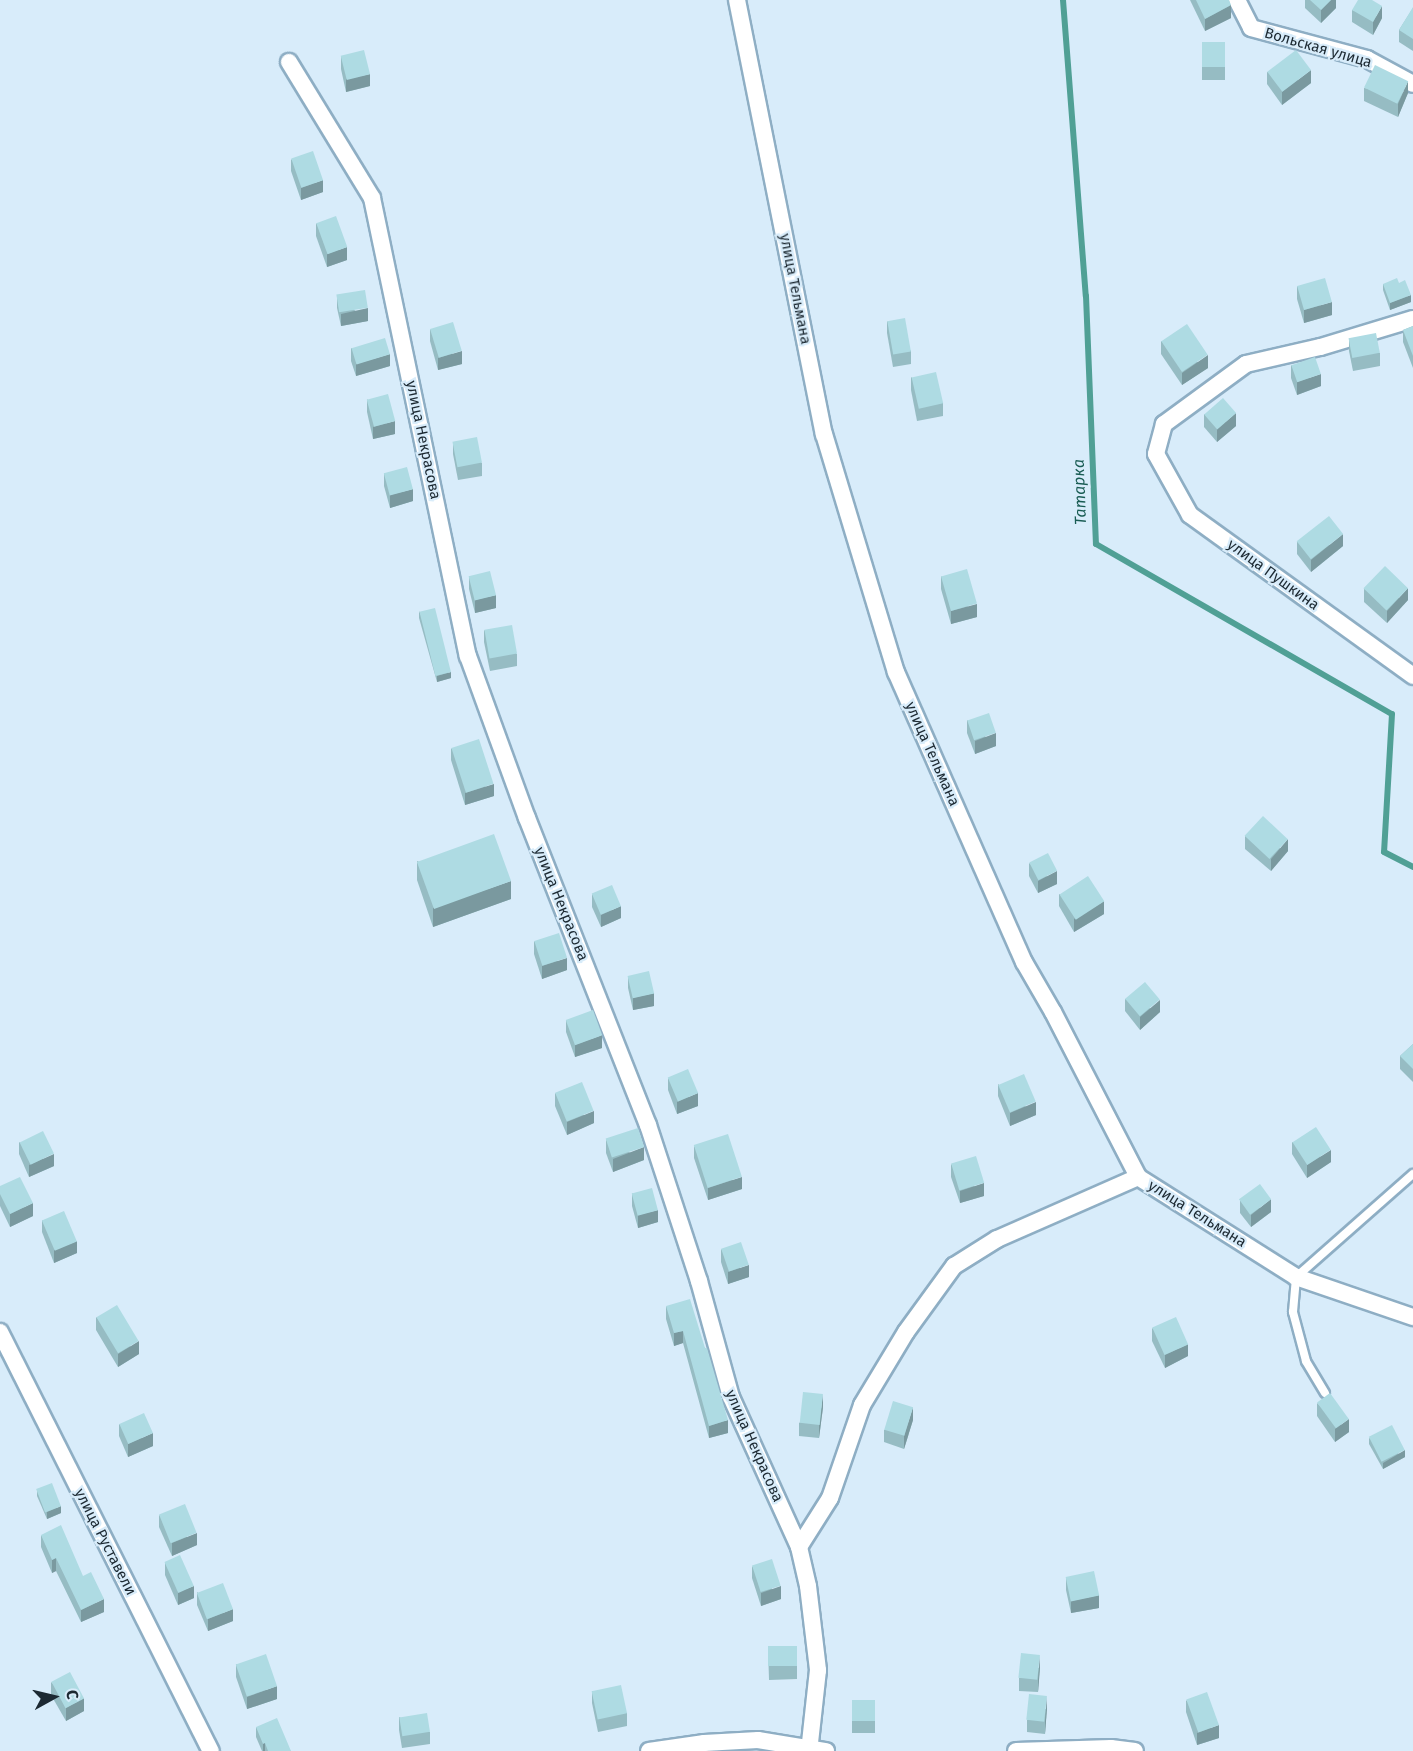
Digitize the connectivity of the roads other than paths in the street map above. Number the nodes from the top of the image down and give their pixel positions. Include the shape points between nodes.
1 (737, 0) edge
2 (1237, 0) edge
3 (289, 62) dead end
4 (1413, 84) edge
5 (1413, 319) edge
6 (1413, 676) edge
7 (1413, 1174) edge
8 (1138, 1177) junction
9 (1296, 1277) junction
10 (1413, 1317) edge
11 (0, 1332) edge
12 (1325, 1393) dead end
13 (799, 1547) junction
14 (815, 1750) edge
15 (211, 1751) edge
16 (649, 1751) edge
17 (1016, 1751) edge
18 (1135, 1751) edge

1 - 8 street, улица Тельмана via 824,434 896,672 1024,962
2 - 4 street, Вольская улица via 1251,28 1367,59
3 - 13 street, улица Некрасова via 372,198 468,656 648,1125 699,1281 730,1397
5 - 6 street, улица Пушкина via 1246,364 1164,424 1156,454 1190,515
7 - 9 lane
8 - 9 street, улица Тельмана
8 - 13 street via 997,1239 954,1266 906,1332 862,1405 830,1498
9 - 10 street, улица Тельмана
9 - 12 lane via 1293,1312 1306,1361
11 - 15 street, улица Руставели
13 - 14 street, улица Некрасова via 818,1670
14 - 16 street via 758,1740
17 - 18 street

